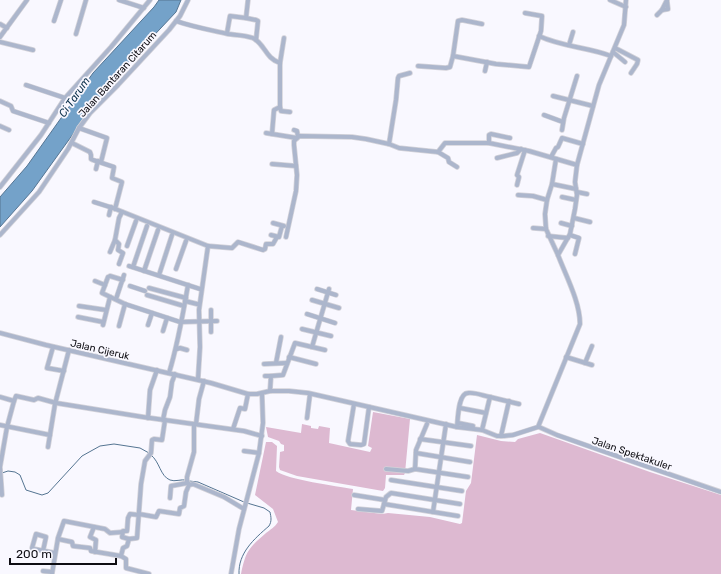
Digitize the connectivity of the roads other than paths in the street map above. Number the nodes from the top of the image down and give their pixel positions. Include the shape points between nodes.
1 (27, 0) edge
2 (61, 0) edge
3 (86, 0) edge
4 (119, 0) edge
5 (150, 0) edge
6 (188, 0) edge
7 (248, 0) edge
8 (610, 0) edge
9 (626, 0) edge
10 (667, 1) edge
11 (626, 7) junction
12 (144, 8) junction
13 (525, 13) dead end
14 (657, 15) dead end
15 (246, 18) junction
16 (54, 21) dead end
17 (176, 21) junction
18 (0, 24) edge
19 (482, 24) dead end
20 (4, 29) edge
21 (573, 32) dead end
22 (227, 33) junction
23 (76, 34) dead end
24 (540, 36) junction
25 (0, 37) edge
26 (284, 38) dead end
27 (256, 40) junction
28 (0, 42) edge
29 (569, 44) junction
30 (615, 48) junction
31 (33, 50) dead end
32 (612, 54) junction
33 (453, 56) junction
34 (487, 62) junction
35 (625, 62) dead end
36 (280, 63) junction
37 (418, 66) dead end
38 (485, 71) dead end
39 (631, 72) dead end
40 (410, 73) dead end
41 (578, 76) dead end
42 (26, 85) dead end
43 (553, 96) dead end
44 (65, 98) junction
45 (570, 100) junction
46 (0, 101) edge
47 (593, 106) junction
48 (280, 107) junction
49 (290, 112) dead end
50 (544, 115) dead end
51 (563, 122) junction
52 (49, 123) junction
53 (0, 126) edge
54 (80, 128) junction
55 (9, 130) dead end
56 (294, 130) dead end
57 (562, 130) dead end
58 (266, 133) dead end
59 (272, 134) junction
60 (297, 137) junction
61 (510, 138) dead end
62 (72, 143) junction
63 (489, 143) junction
64 (389, 144) junction
65 (583, 144) junction
66 (523, 150) junction
67 (438, 152) junction
68 (551, 157) junction
69 (497, 158) dead end
70 (556, 159) junction
71 (100, 162) junction
72 (272, 164) dead end
73 (578, 165) junction
74 (296, 166) junction
75 (457, 167) dead end
76 (96, 169) dead end
77 (552, 184) junction
78 (517, 185) dead end
79 (0, 187) edge
80 (576, 190) junction
81 (587, 194) dead end
82 (518, 195) dead end
83 (562, 197) dead end
84 (547, 200) junction
85 (576, 200) junction
86 (94, 202) dead end
87 (113, 208) junction
88 (122, 212) junction
89 (109, 215) dead end
90 (574, 218) junction
91 (136, 221) dead end
92 (590, 222) dead end
93 (274, 223) dead end
94 (561, 223) dead end
95 (147, 226) dead end
96 (282, 226) junction
97 (572, 226) junction
98 (288, 227) junction
99 (533, 228) dead end
100 (546, 229) junction
101 (158, 230) dead end
102 (0, 235) edge
103 (172, 235) dead end
104 (271, 235) dead end
105 (548, 236) junction
106 (569, 236) junction
107 (277, 237) junction
108 (286, 237) dead end
109 (115, 240) junction
110 (186, 241) dead end
111 (127, 246) dead end
112 (208, 246) junction
113 (118, 250) junction
114 (575, 254) dead end
115 (558, 255) junction
116 (119, 264) dead end
117 (176, 269) dead end
118 (144, 270) junction
119 (124, 275) dead end
120 (159, 275) junction
121 (123, 280) junction
122 (95, 281) dead end
123 (104, 285) junction
124 (188, 285) junction
125 (130, 286) dead end
126 (200, 289) dead end
127 (317, 289) dead end
128 (147, 291) junction
129 (329, 291) junction
130 (336, 295) dead end
131 (110, 297) junction
132 (116, 299) junction
133 (312, 300) dead end
134 (185, 302) junction
135 (125, 304) junction
136 (197, 304) dead end
137 (325, 304) junction
138 (79, 306) dead end
139 (339, 308) dead end
140 (106, 310) junction
141 (210, 310) dead end
142 (152, 313) junction
143 (307, 314) dead end
144 (78, 317) dead end
145 (167, 318) junction
146 (321, 318) junction
147 (199, 320) junction
148 (211, 320) junction
149 (217, 320) dead end
150 (180, 322) junction
151 (335, 323) dead end
152 (148, 325) dead end
153 (119, 326) dead end
154 (302, 328) dead end
155 (163, 331) dead end
156 (211, 332) dead end
157 (316, 332) junction
158 (1, 333) edge
159 (331, 336) dead end
160 (281, 337) dead end
161 (0, 338) edge
162 (592, 346) dead end
163 (53, 347) junction
164 (312, 347) junction
165 (177, 349) junction
166 (69, 350) junction
167 (187, 350) dead end
168 (325, 350) dead end
169 (289, 357) junction
170 (566, 357) junction
171 (276, 363) junction
172 (287, 363) junction
173 (585, 363) junction
174 (264, 364) dead end
175 (316, 364) dead end
176 (592, 365) dead end
177 (64, 370) junction
178 (157, 370) junction
179 (169, 373) junction
180 (174, 374) junction
181 (265, 376) dead end
182 (271, 376) junction
183 (198, 379) junction
184 (204, 381) junction
185 (270, 391) junction
186 (248, 394) junction
187 (262, 394) junction
188 (310, 394) junction
189 (0, 397) edge
190 (490, 397) junction
191 (14, 400) junction
192 (509, 401) junction
193 (56, 403) junction
194 (354, 404) junction
195 (519, 404) dead end
196 (369, 407) junction
197 (460, 408) junction
198 (486, 413) junction
199 (148, 418) junction
200 (306, 418) dead end
201 (164, 420) junction
202 (195, 424) junction
203 (427, 424) dead end
204 (446, 424) junction
205 (0, 425) edge
206 (457, 425) junction
207 (539, 426) junction
208 (8, 427) junction
209 (233, 429) junction
210 (483, 429) junction
211 (50, 435) junction
212 (262, 436) junction
213 (501, 436) junction
214 (420, 439) junction
215 (444, 442) junction
216 (470, 446) dead end
217 (48, 447) dead end
218 (244, 451) dead end
219 (259, 453) junction
220 (416, 453) junction
221 (442, 457) junction
222 (470, 462) dead end
223 (386, 469) dead end
224 (415, 469) junction
225 (440, 472) junction
226 (1, 474) edge
227 (468, 477) dead end
228 (391, 480) dead end
229 (187, 482) junction
230 (438, 486) junction
231 (462, 491) dead end
232 (721, 492) edge
233 (2, 495) dead end
234 (354, 495) dead end
235 (170, 498) dead end
236 (435, 500) junction
237 (385, 502) junction
238 (460, 504) dead end
239 (245, 508) junction
240 (358, 509) dead end
241 (434, 512) junction
242 (139, 514) junction
243 (458, 516) dead end
244 (128, 526) junction
245 (94, 527) junction
246 (138, 527) junction
247 (123, 532) junction
248 (58, 539) junction
249 (129, 539) junction
250 (43, 551) dead end
251 (95, 552) junction
252 (55, 553) junction
253 (121, 556) junction
254 (43, 571) dead end
255 (52, 573) edge
256 (142, 573) edge
257 (149, 574) edge
258 (231, 574) edge

1 - 20 street
2 - 16 street
3 - 23 street
4 - 12 street
5 - 12 street
6 - 17 street, Jalan Bantaran Citarum
7 - 15 street
8 - 11 street
9 - 11 street
10 - 14 street via 668,9
11 - 30 street via 624,25
12 - 44 street
13 - 24 street via 542,16
15 - 22 street via 230,16
15 - 27 street via 258,21
17 - 22 street via 197,28
17 - 54 street, Jalan Bantaran Citarum via 90,113
18 - 20 street
19 - 33 street via 458,21
20 - 25 street
21 - 29 street
22 - 27 street
24 - 29 street
24 - 34 street via 529,67
26 - 36 street
27 - 36 street via 269,56
28 - 31 street
29 - 32 street
30 - 32 street
30 - 39 street via 638,60
32 - 35 street
32 - 47 street via 600,81
33 - 34 street
33 - 37 street via 450,68
34 - 38 street
36 - 48 street
40 - 64 street via 398,78
41 - 45 street
42 - 44 street
43 - 45 street
44 - 52 street
45 - 47 street
45 - 51 street
46 - 52 street via 11,106 13,111
47 - 65 street
48 - 49 street via 281,111
48 - 59 street via 274,110
50 - 51 street
51 - 57 street
52 - 79 street
53 - 55 street
54 - 62 street, Jalan Bantaran Citarum
54 - 71 street via 107,138
56 - 60 street via 297,131
58 - 59 street
59 - 60 street
60 - 64 street via 352,137
60 - 74 street via 294,145
61 - 63 street via 491,134
62 - 71 street via 90,152 91,159
62 - 102 street, Jalan Bantaran Citarum via 39,192
63 - 66 street
63 - 67 street via 444,143
64 - 67 street via 399,148
65 - 68 street via 562,138
65 - 73 street
66 - 68 street
66 - 69 street
66 - 78 street
67 - 75 street
68 - 70 street
70 - 73 street
70 - 77 street
71 - 76 street
71 - 87 street via 113,166 112,178 122,182
72 - 74 street
73 - 80 street
74 - 98 street via 296,190
77 - 80 street
77 - 84 street
80 - 81 street
80 - 85 street
82 - 84 street
83 - 85 street
84 - 100 street
85 - 90 street
86 - 87 street
87 - 88 street
87 - 89 street
88 - 109 street
88 - 112 street
90 - 92 street
90 - 97 street
91 - 111 street
93 - 96 street
94 - 97 street
95 - 118 street via 131,266
96 - 98 street
96 - 107 street via 280,236
97 - 106 street
98 - 108 street
99 - 100 street
100 - 105 street
101 - 118 street
103 - 120 street
104 - 107 street
105 - 106 street
105 - 115 street
106 - 114 street via 579,238
106 - 115 street
107 - 112 street via 273,244 265,244 263,250 238,242 232,248
109 - 113 street via 119,244
109 - 113 street via 111,249
110 - 117 street
112 - 147 street
113 - 116 street via 123,253
115 - 170 street via 570,283 580,319
118 - 120 street
119 - 121 street
120 - 124 street
121 - 123 street via 109,276
121 - 132 street
122 - 123 street
123 - 131 street via 102,293
124 - 126 street
124 - 134 street
125 - 128 street
127 - 129 street
128 - 134 street
128 - 134 street
129 - 130 street
129 - 137 street
131 - 132 street
131 - 140 street
132 - 135 street
133 - 137 street
134 - 136 street
134 - 150 street
135 - 142 street
135 - 153 street
137 - 139 street
137 - 146 street
138 - 140 street
140 - 144 street via 103,324
141 - 148 street
142 - 145 street
142 - 152 street
143 - 146 street
145 - 150 street
145 - 155 street
146 - 151 street
146 - 157 street
147 - 148 street
147 - 150 street
147 - 183 street
148 - 149 street
148 - 156 street
150 - 165 street
154 - 157 street
157 - 159 street
157 - 164 street
158 - 161 street
158 - 163 street, Jalan Cijeruk
160 - 171 street
162 - 173 street
163 - 166 street, Jalan Cijeruk
163 - 177 street via 48,368
164 - 168 street
164 - 169 street via 295,343
165 - 167 street
165 - 179 street
166 - 177 street
166 - 178 street, Jalan Cijeruk
169 - 172 street
169 - 175 street
170 - 173 street
170 - 207 street
171 - 172 street
171 - 174 street
172 - 182 street via 282,375
173 - 176 street
177 - 193 street
178 - 179 street, Jalan Cijeruk
178 - 199 street via 150,390
179 - 180 street, Jalan Cijeruk
180 - 183 street, Jalan Cijeruk
180 - 201 street
181 - 182 street
182 - 185 street
183 - 184 street, Jalan Cijeruk
184 - 186 street, Jalan Cijeruk
184 - 202 street
185 - 187 street
185 - 188 street
186 - 187 street, Jalan Cijeruk
186 - 209 street via 245,409 240,408
187 - 212 street
188 - 194 street
188 - 200 street
189 - 191 street
190 - 192 street
190 - 197 street via 466,393 461,399
190 - 198 street
191 - 193 street via 17,396
191 - 208 street
192 - 195 street
192 - 213 street
193 - 199 street
193 - 211 street
194 - 196 street
194 - 196 street via 348,441 350,444 364,444
196 - 204 street
197 - 198 street
197 - 206 street
198 - 210 street
199 - 201 street
201 - 202 street
201 - 242 street via 162,440 152,440 149,455 145,459
202 - 209 street
202 - 229 street via 194,452
203 - 214 street
204 - 206 street
204 - 215 street
205 - 208 street
206 - 210 street
207 - 213 street via 513,435
207 - 232 street, Jalan Spektakuler
208 - 211 street
208 - 226 street
209 - 212 street
210 - 213 street
211 - 217 street
212 - 219 street
214 - 215 street
214 - 220 street
215 - 216 street
215 - 221 street
218 - 219 street
219 - 239 street
220 - 221 street
220 - 224 street
221 - 222 street
221 - 225 street
223 - 224 street
224 - 225 street
225 - 227 street
225 - 230 street
226 - 233 street
228 - 230 street
229 - 235 street via 171,486
229 - 239 street
229 - 242 street via 184,506 180,508 179,514 160,511 156,517
230 - 231 street
230 - 236 street
234 - 237 street
236 - 237 street via 391,493 387,495
236 - 238 street
236 - 241 street
237 - 240 street via 381,512
237 - 241 street
239 - 258 street
241 - 243 street
242 - 244 street via 130,514
242 - 246 street
244 - 246 street
244 - 247 street via 127,531
245 - 247 street via 110,533
245 - 248 street via 64,521
245 - 251 street via 90,537 96,540
246 - 249 street via 137,539
247 - 249 street via 122,538
248 - 251 street via 72,542 73,546 90,548
248 - 252 street
249 - 253 street
250 - 252 street
251 - 253 street
252 - 255 street
253 - 256 street via 126,559 126,568
254 - 255 street
256 - 257 street

